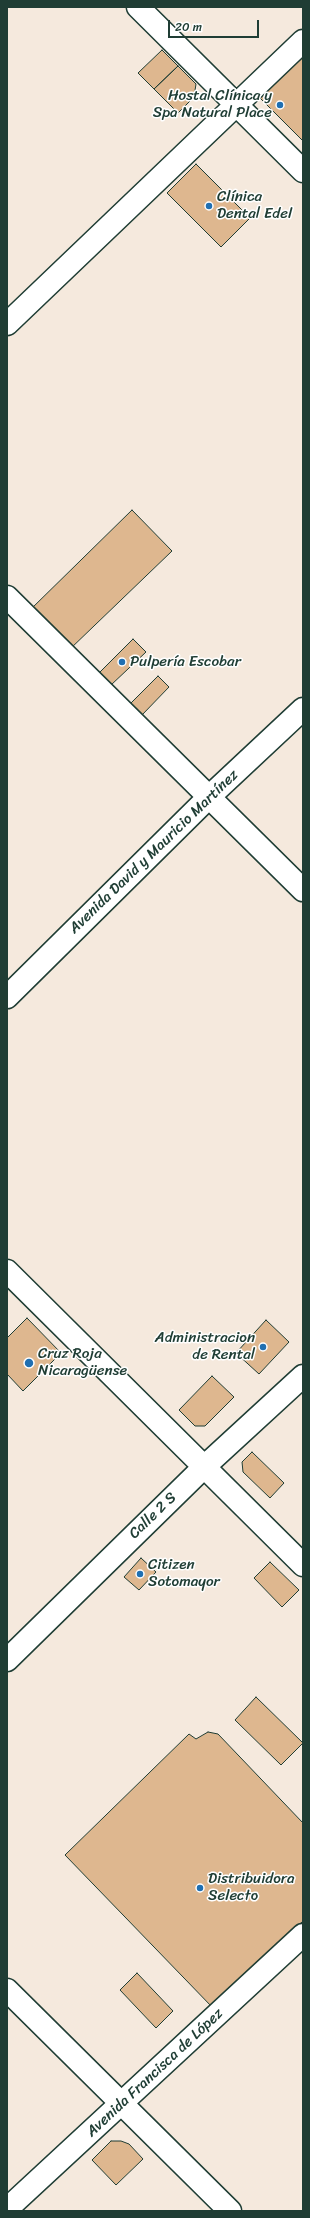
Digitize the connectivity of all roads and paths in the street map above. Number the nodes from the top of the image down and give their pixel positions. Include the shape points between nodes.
1 (138, 7) edge
2 (303, 41) edge
3 (236, 106) junction
4 (303, 172) edge
5 (7, 324) edge
6 (7, 597) edge
7 (303, 708) edge
8 (210, 796) junction
9 (303, 890) edge
10 (7, 997) edge
11 (7, 1271) edge
12 (303, 1376) edge
13 (204, 1467) junction
14 (303, 1565) edge
15 (7, 1660) edge
16 (303, 1935) edge
17 (7, 1990) edge
18 (122, 2104) junction
19 (7, 2209) edge
20 (230, 2211) edge

1 - 3 street
2 - 3 street
3 - 4 street
3 - 5 street
6 - 8 street
7 - 8 street, Avenida David y Mauricio Martínez
8 - 9 street
8 - 10 street, Avenida David y Mauricio Martínez
11 - 13 street
12 - 13 street, Calle 2 S
13 - 14 street
13 - 15 street, Calle 2 S
16 - 18 street, Avenida Francisca de López
17 - 18 street
18 - 19 street, Avenida Francisca de López
18 - 20 street

